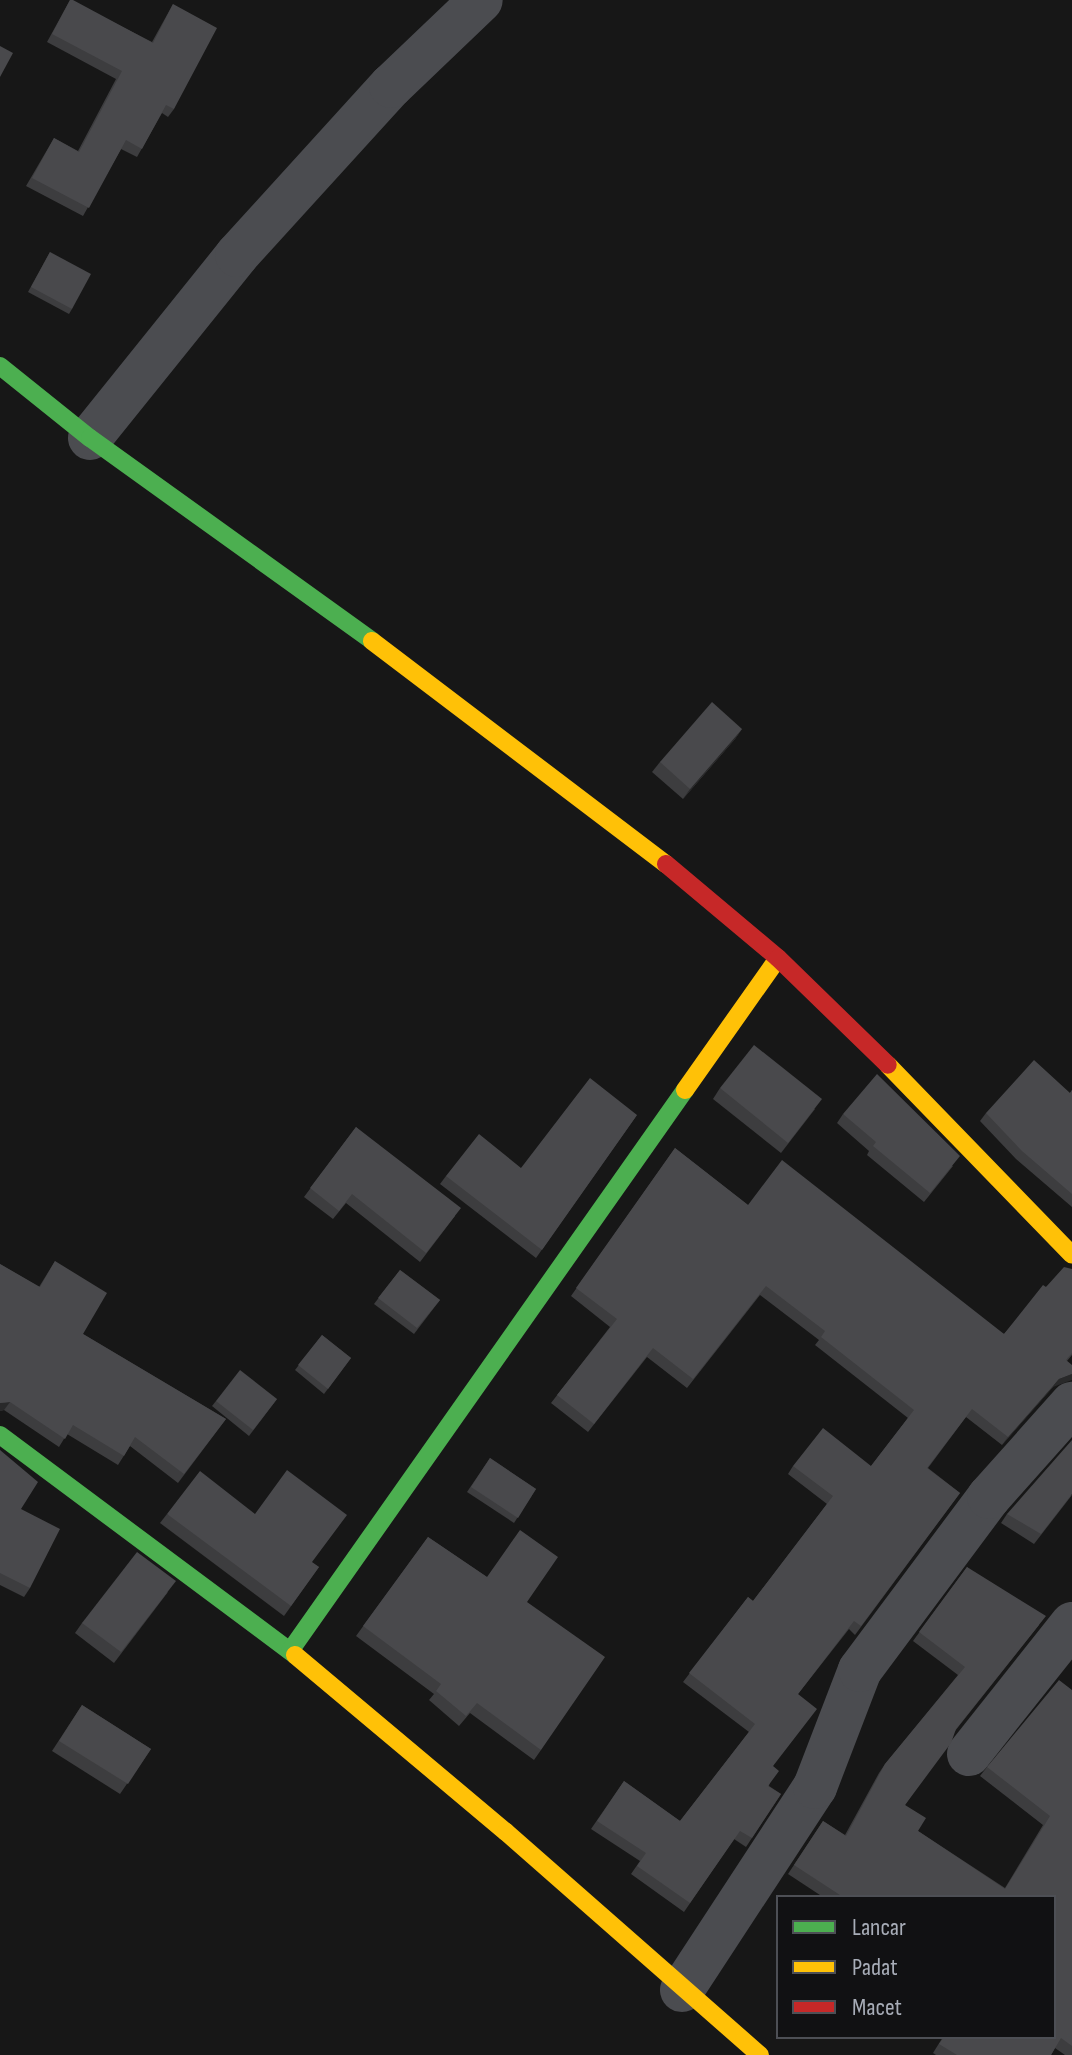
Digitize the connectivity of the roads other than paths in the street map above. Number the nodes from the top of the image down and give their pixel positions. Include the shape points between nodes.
1 (481, 0) edge
2 (0, 366) edge
3 (90, 438) junction
4 (778, 958) junction
5 (1072, 1255) edge
6 (1072, 1404) edge
7 (0, 1435) edge
8 (1072, 1624) edge
9 (290, 1651) junction
10 (969, 1754) dead end
11 (682, 1990) junction
12 (760, 2055) edge

1 - 3 street via 391,86 237,255
2 - 3 street
3 - 4 street via 450,697 647,848
4 - 5 street via 938,1113
4 - 9 street
6 - 11 street via 989,1497 860,1670 815,1787
7 - 9 street
8 - 10 street
9 - 11 street via 506,1832
11 - 12 street

